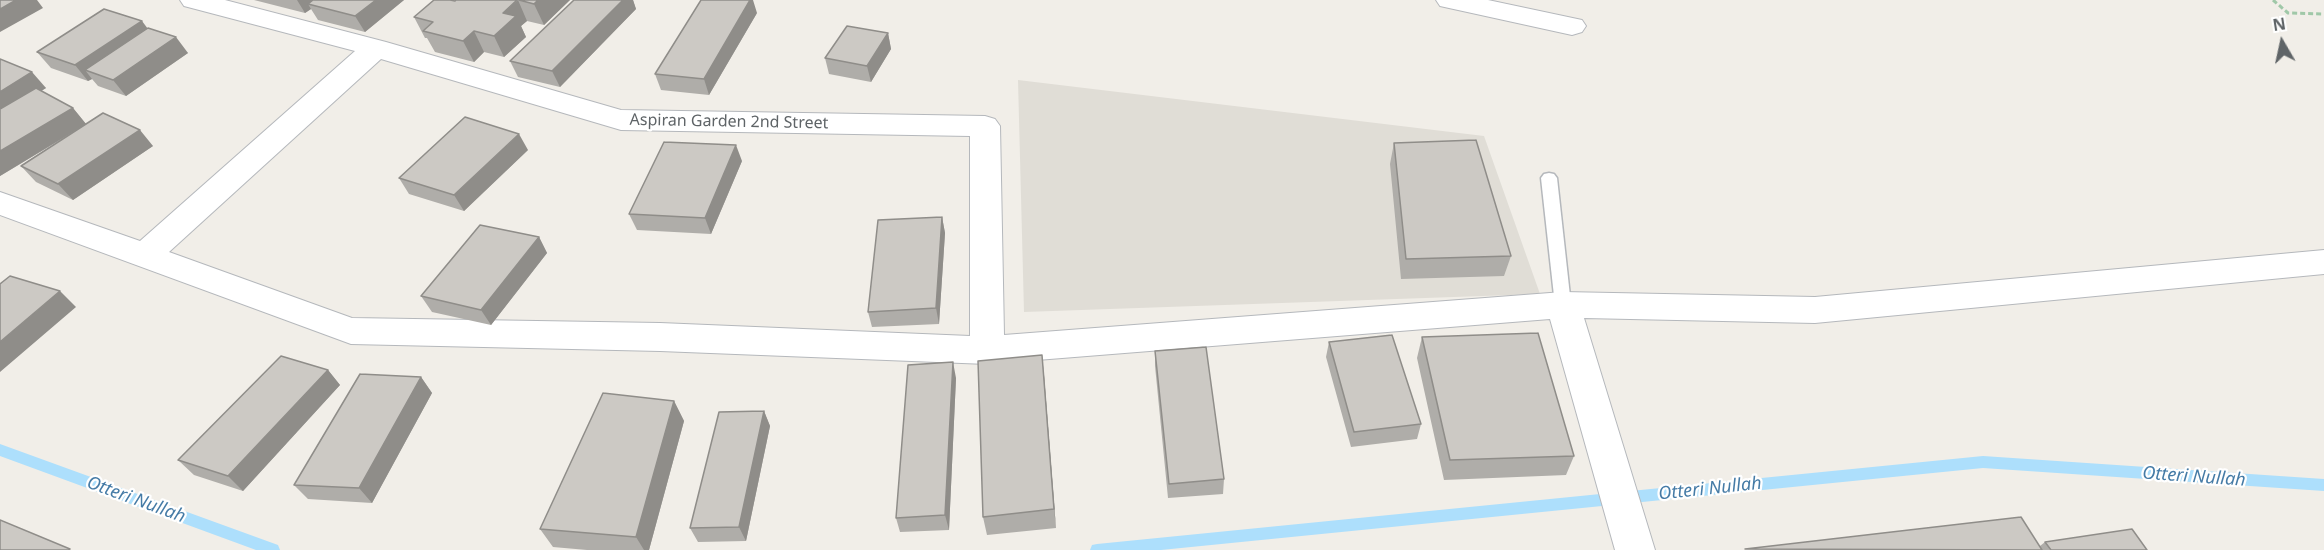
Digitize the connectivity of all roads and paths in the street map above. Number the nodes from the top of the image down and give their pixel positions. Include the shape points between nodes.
1 (193, 0) edge
2 (1449, 0) edge
3 (2273, 0) edge
4 (2324, 14) edge
5 (1572, 26) dead end
6 (376, 48) junction
7 (1549, 178) dead end
8 (0, 203) edge
9 (144, 256) junction
10 (2324, 262) edge
11 (1563, 305) junction
12 (987, 350) junction
13 (1633, 544) edge

1 - 6 street, Aspiran Garden 2nd Street
2 - 5 street
3 - 4 path via 2288,13
6 - 9 street
6 - 12 street, Aspiran Garden 2nd Street via 621,120 985,126
7 - 11 lane
8 - 9 street
9 - 12 street via 351,331 660,337
10 - 11 street via 1815,310
11 - 12 street
11 - 13 street

